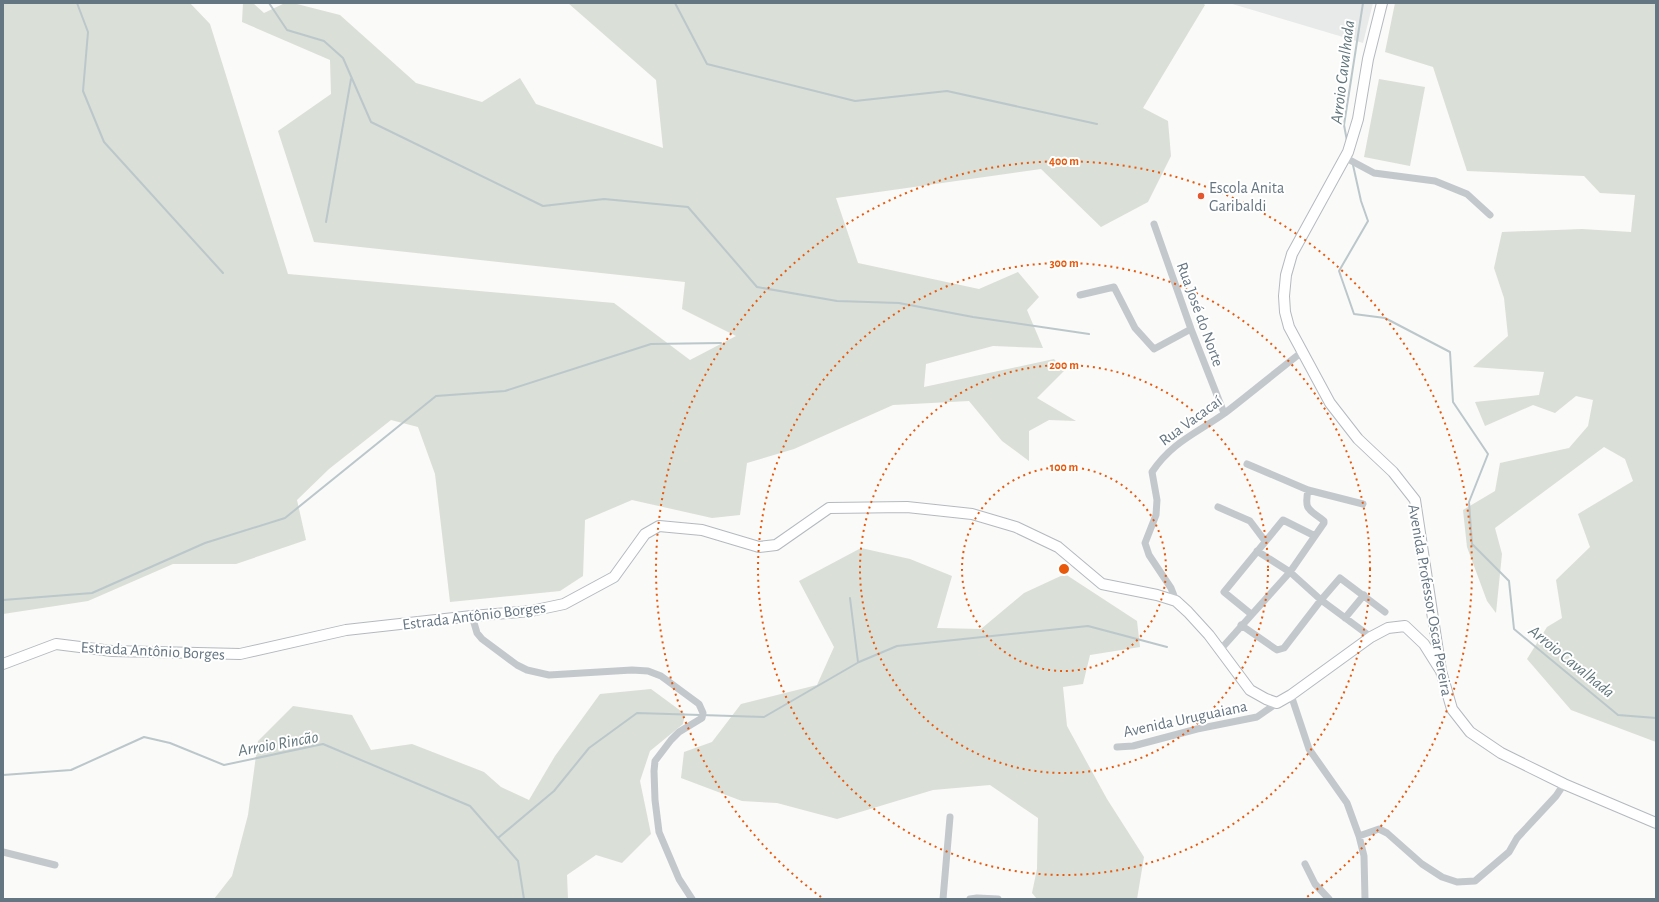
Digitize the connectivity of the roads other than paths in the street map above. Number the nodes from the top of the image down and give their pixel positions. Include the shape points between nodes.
1 (1382, 3) edge
2 (1347, 155) junction
3 (1490, 215) dead end
4 (1154, 224) dead end
5 (1080, 295) dead end
6 (1191, 329) junction
7 (1302, 352) junction
8 (1224, 413) junction
9 (1247, 464) dead end
10 (1308, 490) junction
11 (1363, 504) dead end
12 (1218, 507) dead end
13 (1316, 536) junction
14 (1265, 541) junction
15 (1257, 551) junction
16 (1290, 572) junction
17 (1364, 595) junction
18 (1321, 600) junction
19 (1176, 601) junction
20 (1385, 612) dead end
21 (1251, 614) junction
22 (472, 616) junction
23 (1345, 618) junction
24 (1241, 625) junction
25 (1371, 637) junction
26 (1220, 650) junction
27 (3, 664) edge
28 (1441, 671) junction
29 (1292, 696) junction
30 (1277, 703) junction
31 (1117, 747) dead end
32 (1564, 784) junction
33 (950, 817) dead end
34 (1656, 823) edge
35 (1359, 836) junction
36 (3, 852) edge
37 (1305, 864) dead end
38 (55, 865) dead end
39 (692, 899) edge
40 (943, 899) edge
41 (970, 899) edge
42 (998, 899) edge
43 (1329, 899) edge
44 (1365, 899) edge

1 - 2 street, Avenida Professor Oscar Pereira via 1368,59 1358,120
2 - 3 street via 1374,173 1441,183 1467,194
2 - 7 street, Avenida Professor Oscar Pereira via 1292,254 1286,275 1285,312 1289,327
4 - 6 street, Rua José do Norte
5 - 6 street via 1114,287 1135,328 1154,348
6 - 8 street, Rua José do Norte
7 - 8 street, Rua Vacacaí
7 - 28 street, Avenida Professor Oscar Pereira via 1335,409 1358,439 1393,472 1415,500
8 - 19 street, Rua Vacacaí via 1178,442 1152,472 1157,500 1156,515 1145,543 1149,555 1171,588
9 - 10 street
10 - 11 street via 1339,500 1347,499
10 - 13 street via 1305,503 1307,507 1325,522
12 - 14 street via 1250,521
13 - 14 street via 1283,520
13 - 16 street
14 - 15 street
15 - 16 street
15 - 21 street via 1224,592
16 - 18 street
16 - 21 street
17 - 18 street via 1340,578
17 - 20 street
17 - 23 street
18 - 23 street
18 - 24 street via 1280,651
19 - 22 street, Estrada Antônio Borges via 1102,584 1058,547 1016,526 972,514 907,507 829,508 776,545 770,546 759,547 702,530 659,526 645,534 614,577 564,604 531,611
19 - 26 street, Estrada Antônio Borges
21 - 24 street
22 - 27 street, Estrada Antônio Borges via 346,630 240,654 112,651 56,644
22 - 39 street via 482,639 527,670 549,676 648,671 661,676 699,704 703,713 702,718 671,740 655,761 654,771 659,832 679,879
23 - 25 street
24 - 26 street
25 - 28 street via 1388,628 1405,626 1424,644
25 - 29 street
26 - 30 street, Estrada Antônio Borges via 1250,690
28 - 32 street, Avenida Professor Oscar Pereira via 1452,709 1470,732 1501,753
29 - 30 street
29 - 35 street via 1309,749 1347,803
30 - 31 street, Avenida Uruguaiana via 1257,717 1133,746
32 - 34 street, Avenida Professor Oscar Pereira
32 - 35 street via 1517,838 1509,852 1475,881 1457,882 1442,877 1379,829
33 - 40 street
35 - 44 street via 1364,856
36 - 38 street
37 - 43 street via 1315,884
41 - 42 street

